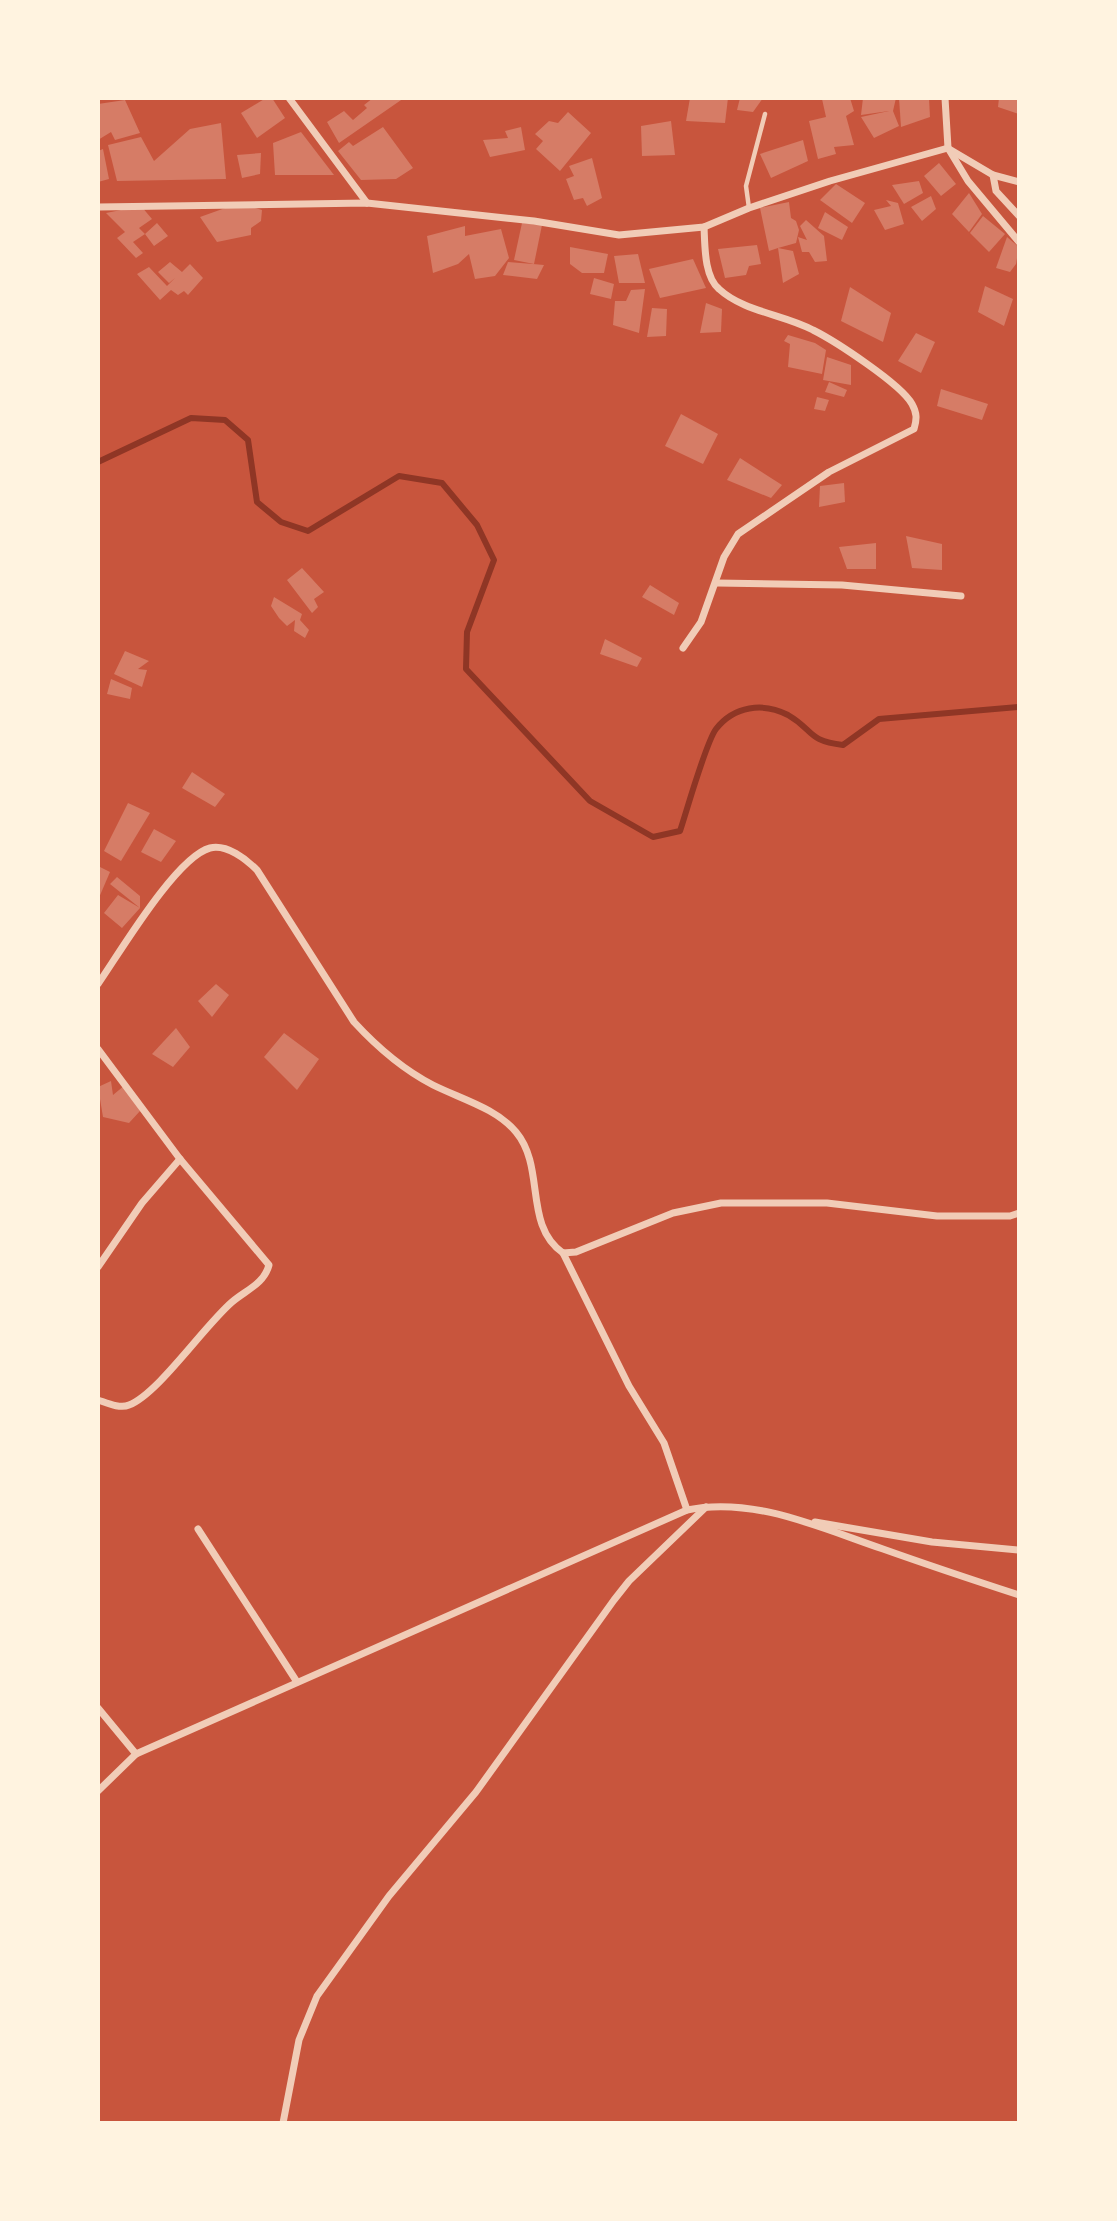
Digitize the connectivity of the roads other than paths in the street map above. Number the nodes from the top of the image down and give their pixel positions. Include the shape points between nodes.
1 (289, 98) edge
2 (945, 98) edge
3 (765, 114) dead end
4 (948, 148) junction
5 (993, 175) junction
6 (1019, 182) edge
7 (367, 203) junction
8 (98, 207) edge
9 (749, 208) junction
10 (1019, 216) edge
11 (704, 227) junction
12 (1019, 242) edge
13 (717, 583) junction
14 (961, 597) dead end
15 (683, 649) dead end
16 (98, 984) edge
17 (98, 1049) edge
18 (180, 1159) junction
19 (1019, 1213) edge
20 (563, 1253) junction
21 (98, 1267) edge
22 (98, 1400) edge
23 (706, 1506) junction
24 (687, 1510) junction
25 (801, 1520) junction
26 (198, 1529) dead end
27 (1019, 1550) edge
28 (1019, 1595) edge
29 (297, 1682) junction
30 (98, 1708) edge
31 (136, 1754) junction
32 (98, 1791) edge
33 (283, 2123) edge

1 - 7 street
2 - 4 street
3 - 9 lane via 746,186
4 - 5 street
4 - 9 street
4 - 12 street via 968,181
5 - 6 street
5 - 10 street via 996,191
7 - 8 street
7 - 11 street via 619,235
9 - 11 street
11 - 13 street via 712,281 719,289 741,303 812,329 847,351 911,401 917,417 914,429 830,472 738,534 724,557
13 - 14 street via 842,585
13 - 15 street via 701,622
16 - 20 street via 169,882 194,858 210,848 226,849 246,859 354,1022 373,1043 431,1084 503,1118 518,1134 530,1160 541,1227 548,1241
17 - 18 street
18 - 21 street via 142,1203
18 - 22 street via 269,1265 266,1275 232,1303 153,1388 129,1405
19 - 20 street via 937,1216 827,1203 722,1203 673,1213 576,1252
20 - 24 street via 629,1386 664,1443
23 - 24 street
23 - 25 street
23 - 33 street via 629,1581 476,1792 389,1896 317,1996 299,2040
24 - 29 street
25 - 27 street via 932,1542
25 - 28 street
26 - 29 street
29 - 31 street
30 - 31 street
31 - 32 street

